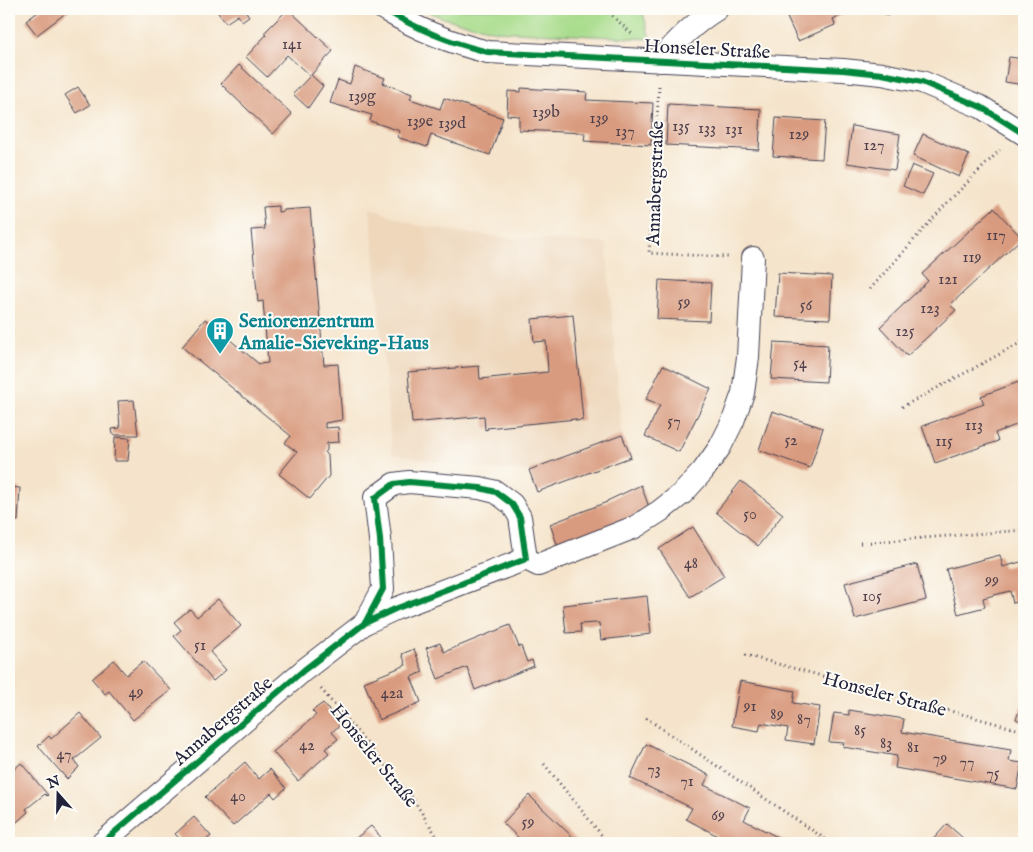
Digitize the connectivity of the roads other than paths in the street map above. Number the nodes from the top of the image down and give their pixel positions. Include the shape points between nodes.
1 (384, 9) edge
2 (717, 9) edge
3 (660, 61) junction
4 (1023, 133) edge
5 (753, 258) road end
6 (526, 559) junction
7 (365, 623) junction
8 (102, 843) edge

1 - 3 street, Honseler Straße via 459,45 488,52
2 - 3 street via 699,19
3 - 4 street, Honseler Straße via 882,74 922,82 981,107
5 - 6 street, Annabergstraße via 743,393 720,447 704,471 683,493 635,527 538,565
6 - 7 street, Annabergstraße
6 - 7 street, Annabergstraße via 520,517 512,504 496,492 409,482 394,484 374,498 383,589
7 - 8 street, Annabergstraße via 304,670

